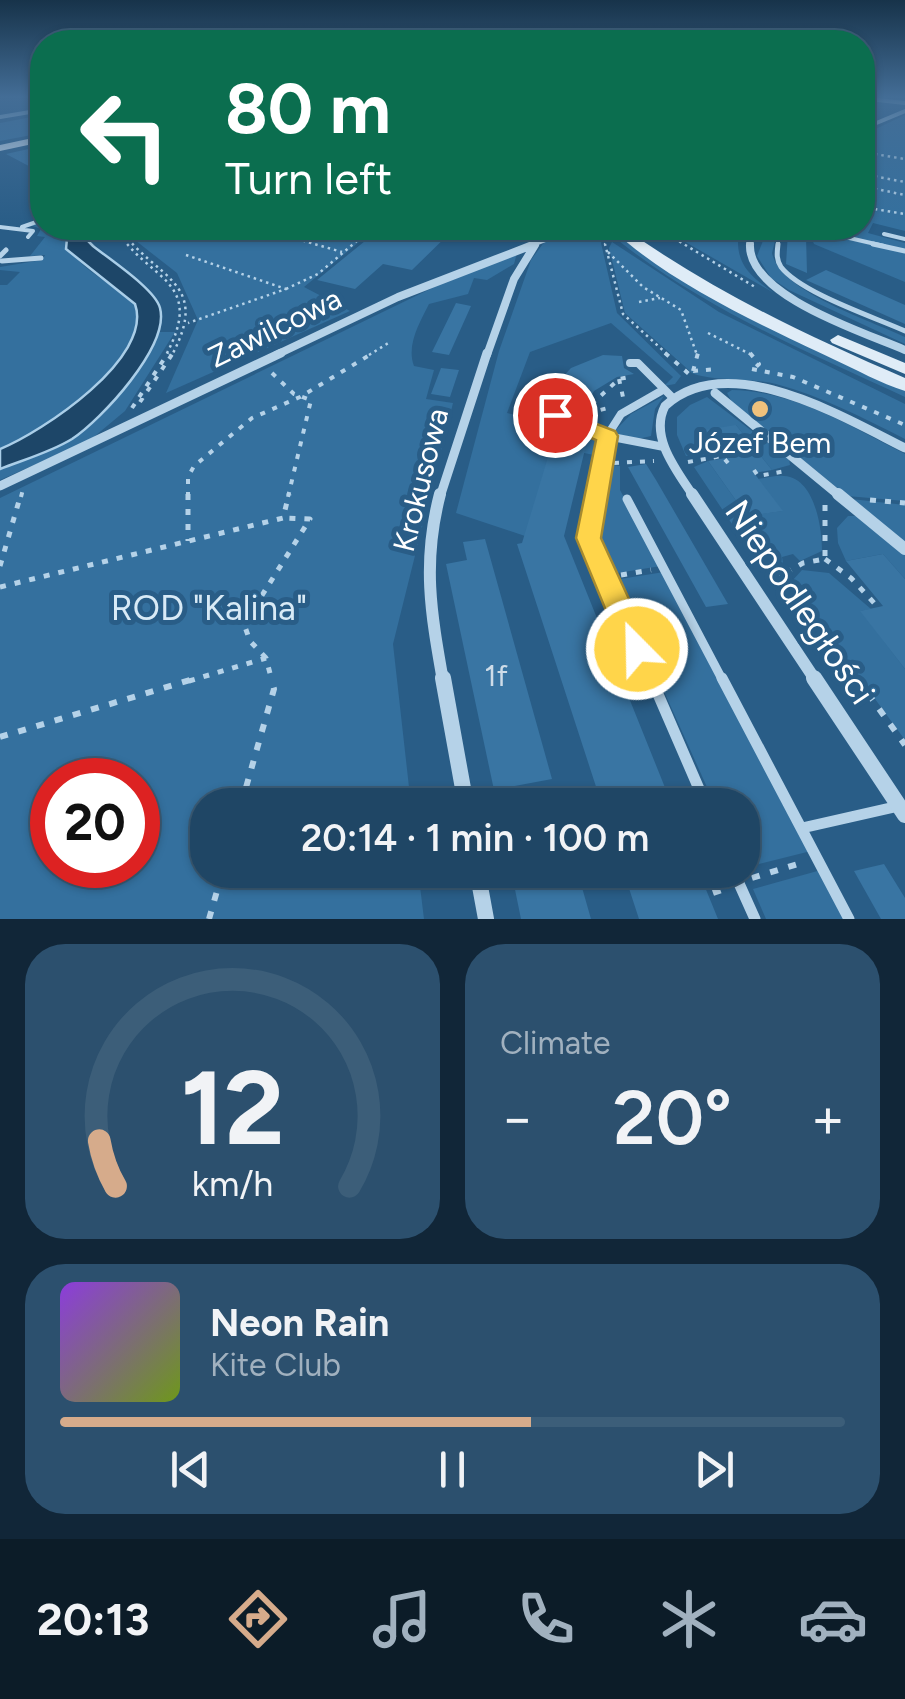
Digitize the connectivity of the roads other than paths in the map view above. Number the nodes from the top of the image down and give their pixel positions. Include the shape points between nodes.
1 (30, 141) edge
2 (0, 147) edge
3 (30, 225) edge
4 (0, 227) edge
5 (12, 227) junction
6 (22, 228) junction
7 (30, 230) edge
8 (884, 234) dead end
9 (30, 235) edge
10 (28, 237) dead end
11 (16, 238) dead end
12 (905, 239) edge
13 (626, 240) edge
14 (656, 240) edge
15 (748, 240) edge
16 (778, 240) edge
17 (858, 240) edge
18 (539, 241) joint
19 (18, 249) dead end
20 (6, 250) dead end
21 (905, 251) edge
22 (41, 258) dead end
23 (1, 259) edge
24 (702, 270) junction
25 (686, 274) junction
26 (905, 331) edge
27 (905, 350) edge
28 (630, 363) dead end
29 (905, 369) edge
30 (905, 385) edge
31 (710, 390) junction
32 (667, 395) junction
33 (559, 403) dead end
34 (607, 436) junction
35 (905, 448) edge
36 (662, 453) junction
37 (0, 486) edge
38 (627, 499) dead end
39 (905, 549) edge
40 (463, 788) edge
41 (699, 788) edge
42 (902, 810) edge
43 (802, 828) junction
44 (480, 888) edge
45 (741, 888) edge
46 (486, 919) edge
47 (755, 919) edge
48 (849, 919) edge

1 - 2 main road
3 - 6 lane
4 - 5 lane
5 - 6 lane
5 - 11 lane via 21,231
6 - 7 lane
8 - 12 lane
9 - 10 lane
13 - 25 main road
14 - 24 main road
15 - 27 street via 752,266 774,288
16 - 26 lane via 776,259 794,279
17 - 21 lane
18 - 37 street, Zawilcowa via 398,298
18 - 40 street, Krokusowa via 512,288 458,433 428,563 428,596
19 - 23 lane
20 - 23 lane
22 - 23 lane
24 - 25 main road
24 - 29 main road
25 - 30 main road
28 - 32 lane via 638,363
31 - 32 street
31 - 35 street via 758,388 798,398
31 - 39 street
32 - 34 lane via 621,414
32 - 36 street
33 - 34 lane via 555,415
34 - 36 lane
34 - 41 lane via 588,538
36 - 42 street, Niepodległości
38 - 43 lane
42 - 43 lane
43 - 48 lane
44 - 46 street
45 - 47 lane

